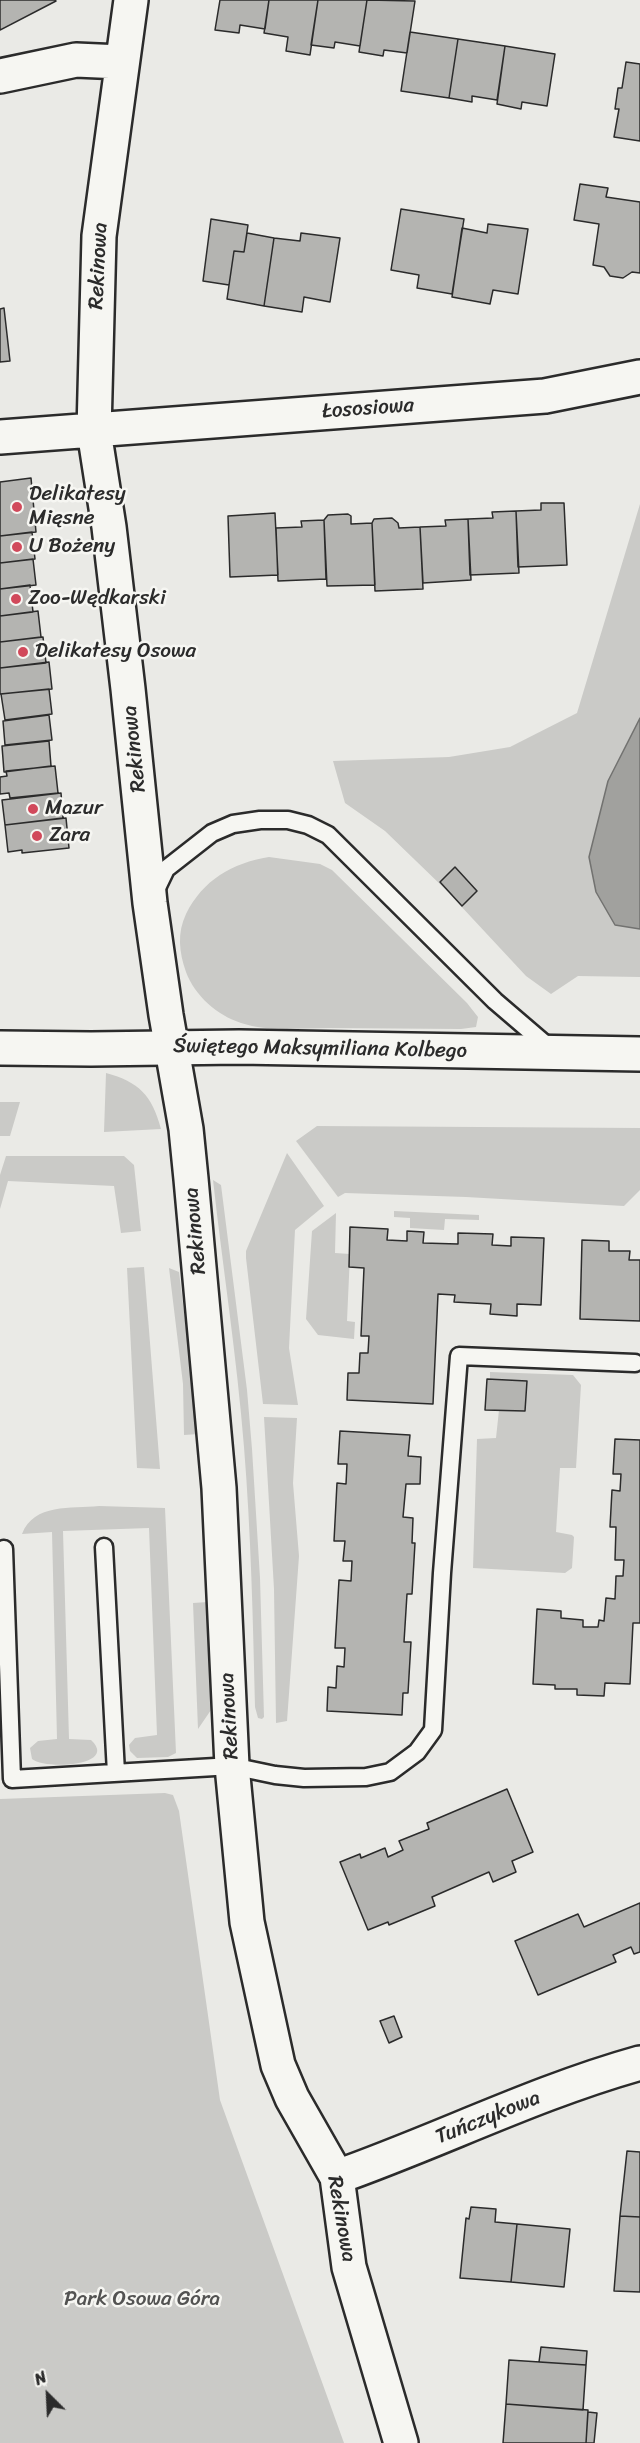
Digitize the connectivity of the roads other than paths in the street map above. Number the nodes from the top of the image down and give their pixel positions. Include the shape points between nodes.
1 (130, 0) edge
2 (121, 62) junction
3 (0, 76) edge
4 (640, 377) edge
5 (94, 430) junction
6 (0, 437) edge
7 (150, 903) junction
8 (172, 1047) junction
9 (0, 1048) edge
10 (556, 1053) junction
11 (640, 1054) edge
12 (635, 1363) dead end
13 (104, 1547) dead end
14 (4, 1549) dead end
15 (232, 1766) junction
16 (116, 1773) junction
17 (640, 2063) edge
18 (337, 2177) junction
19 (401, 2443) edge

1 - 2 street, Rekinowa
2 - 3 street via 76,60
2 - 5 street, Rekinowa via 99,236
4 - 5 street, Łososiowa via 545,396
5 - 6 street, Łososiowa
5 - 7 street, Rekinowa via 125,666
7 - 8 street, Rekinowa
7 - 10 lane via 166,869 212,833 233,824 260,820 308,825 328,835 495,1000
8 - 9 street, Świętego Maksymiliana Kolbego
8 - 10 street, Świętego Maksymiliana Kolbego
8 - 15 street, Rekinowa via 188,1144 213,1410
10 - 11 street, Świętego Maksymiliana Kolbego
12 - 15 lane via 459,1356 434,1730 417,1752 390,1772 366,1777 304,1778
13 - 16 lane
14 - 16 lane via 12,1779
15 - 16 lane
15 - 18 street, Rekinowa via 247,1922 278,2065
17 - 18 street, Tuńczykowa via 513,2106
18 - 19 street, Rekinowa via 349,2267

